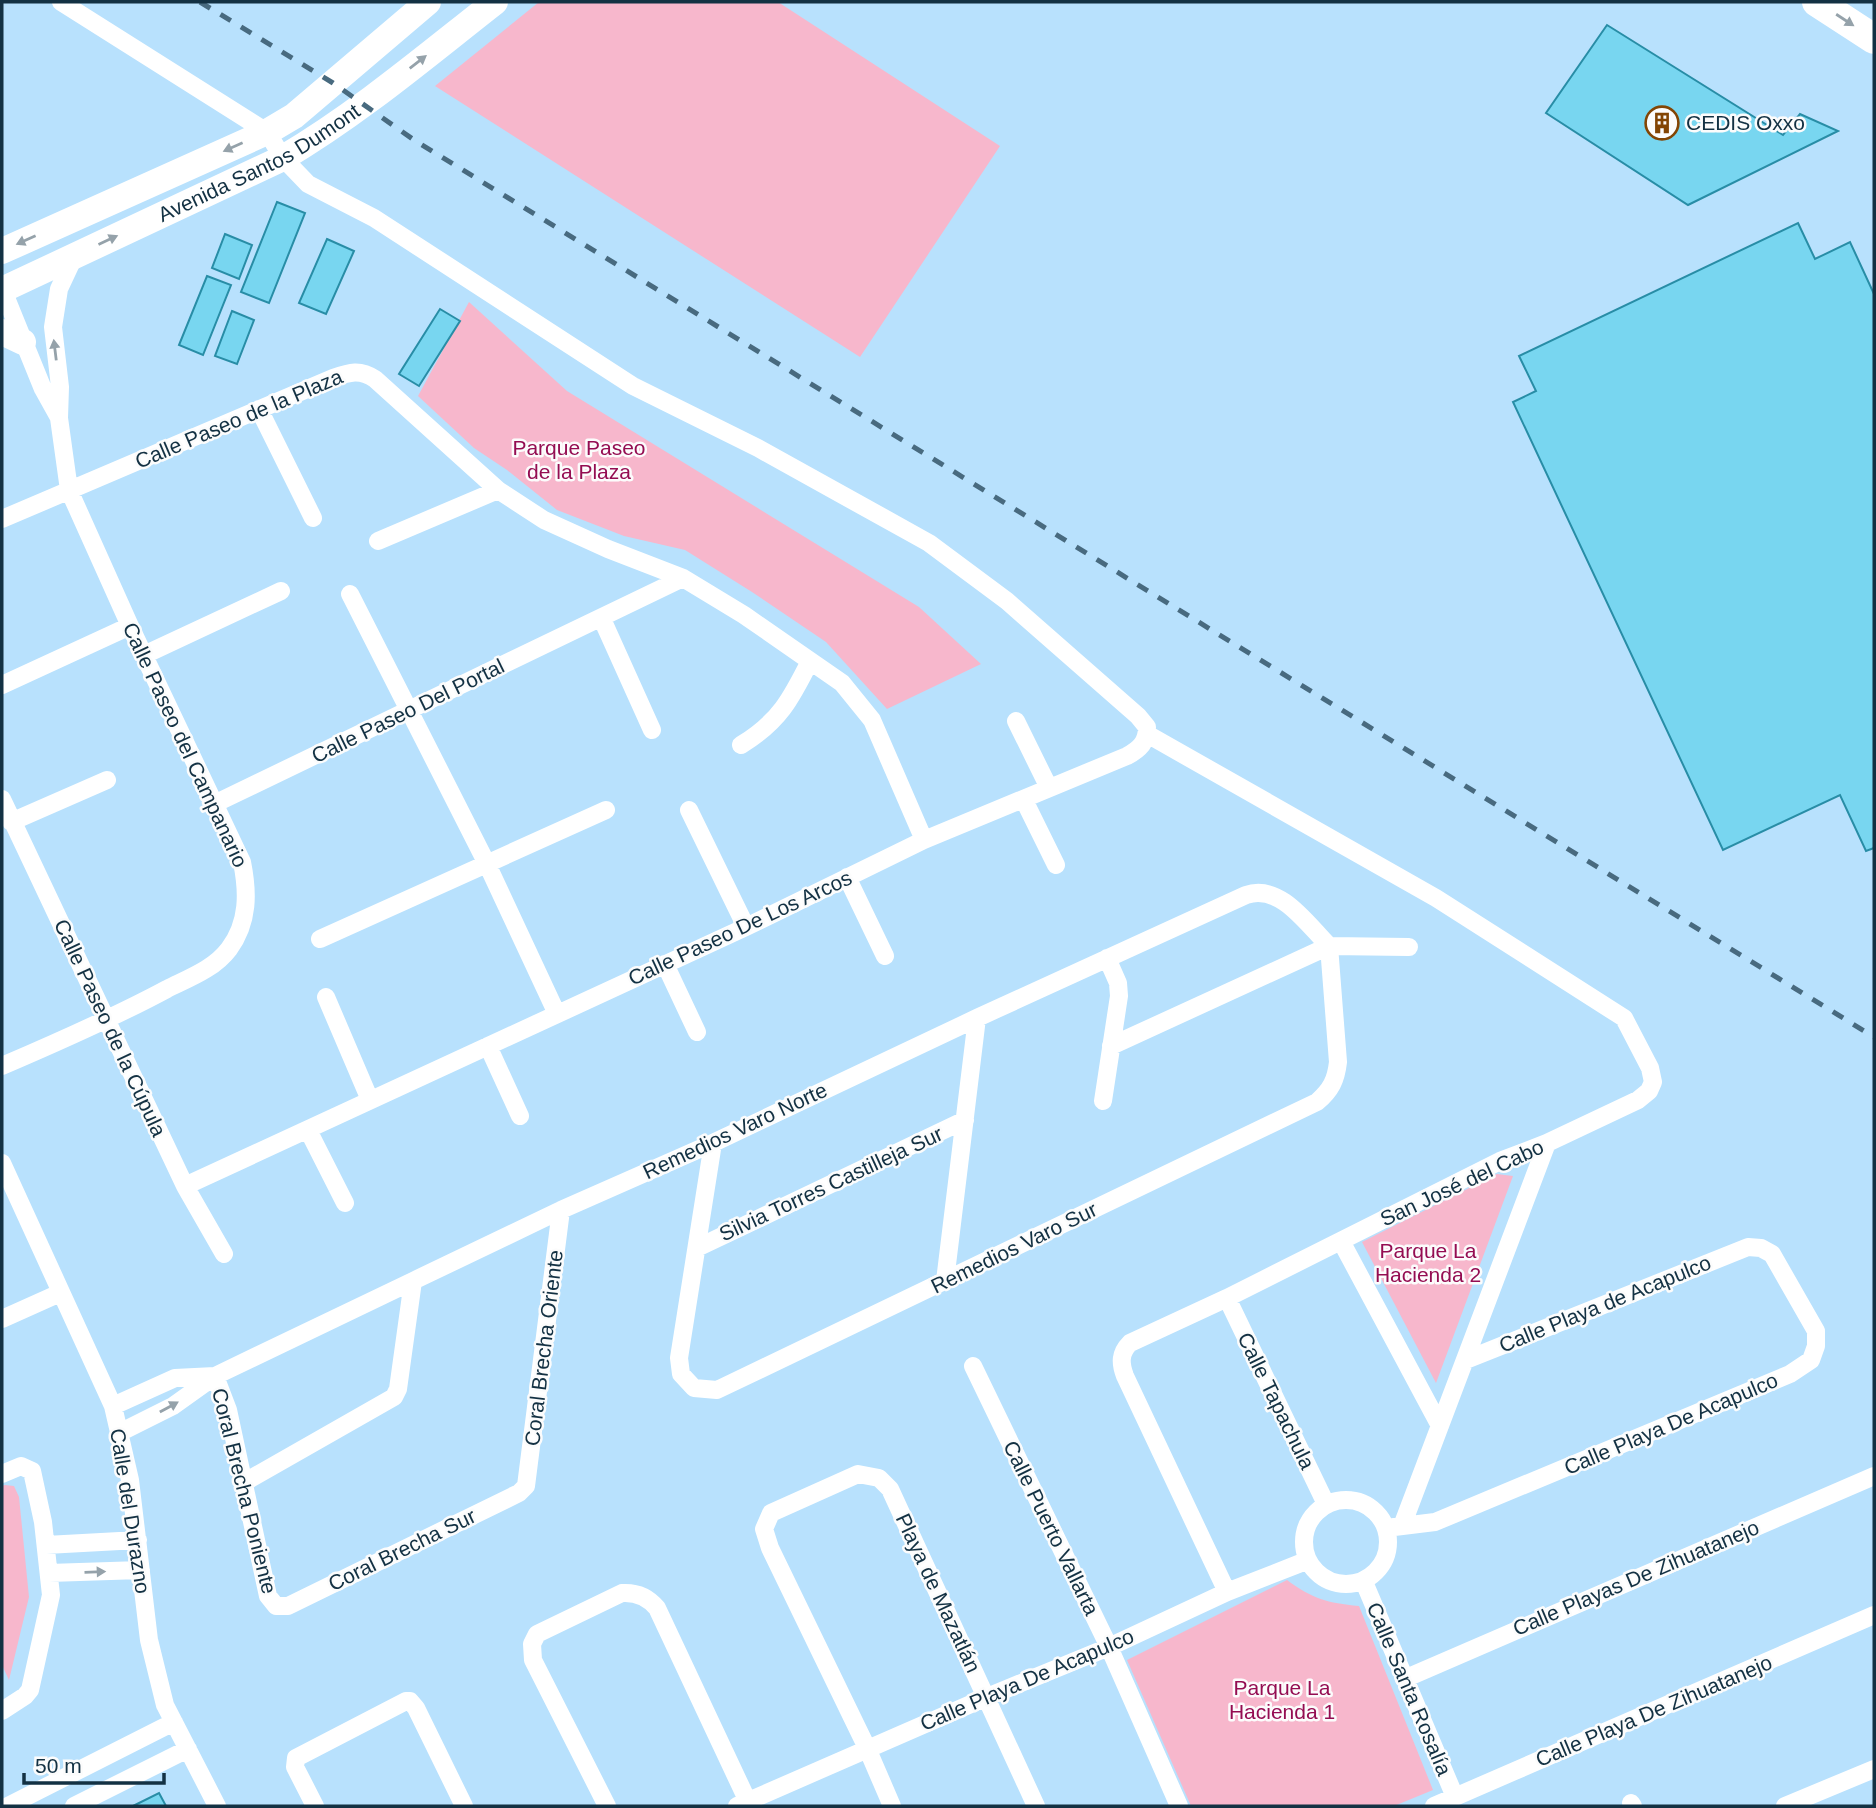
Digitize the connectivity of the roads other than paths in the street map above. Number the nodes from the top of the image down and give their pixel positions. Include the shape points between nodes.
1 (61, 2) edge
2 (428, 2) edge
3 (495, 2) edge
4 (1816, 2) edge
5 (1874, 39) edge
6 (267, 132) junction
7 (283, 158) junction
8 (2, 251) edge
9 (74, 257) junction
10 (2, 289) edge
11 (13, 337) edge
12 (259, 409) junction
13 (59, 418) junction
14 (69, 490) junction
15 (498, 490) junction
16 (313, 518) dead end
17 (2, 519) edge
18 (378, 541) dead end
19 (682, 578) junction
20 (281, 591) dead end
21 (350, 594) dead end
22 (602, 619) junction
23 (130, 626) junction
24 (144, 655) junction
25 (810, 661) junction
26 (2, 685) edge
27 (410, 710) junction
28 (1016, 721) dead end
29 (652, 730) dead end
30 (1147, 734) junction
31 (741, 745) dead end
32 (107, 780) dead end
33 (1049, 788) junction
34 (2, 799) edge
35 (1024, 800) junction
36 (214, 804) junction
37 (606, 810) dead end
38 (689, 810) dead end
39 (11, 822) junction
40 (924, 839) junction
41 (486, 864) junction
42 (1056, 865) dead end
43 (848, 877) junction
44 (746, 927) junction
45 (320, 939) dead end
46 (1329, 946) junction
47 (1409, 947) dead end
48 (885, 956) dead end
49 (1107, 958) junction
50 (665, 964) junction
51 (326, 997) dead end
52 (557, 1014) junction
53 (978, 1018) junction
54 (107, 1020) junction
55 (697, 1032) dead end
56 (488, 1046) junction
57 (1111, 1046) junction
58 (2, 1066) edge
59 (370, 1100) junction
60 (1102, 1101) dead end
61 (520, 1116) dead end
62 (965, 1120) junction
63 (309, 1129) junction
64 (713, 1143) junction
65 (1547, 1143) junction
66 (2, 1163) edge
67 (185, 1186) junction
68 (345, 1203) dead end
69 (561, 1210) junction
70 (1341, 1241) junction
71 (696, 1248) junction
72 (1743, 1248) joint
73 (225, 1254) dead end
74 (413, 1280) junction
75 (945, 1281) junction
76 (60, 1293) junction
77 (1227, 1298) junction
78 (2, 1319) edge
79 (1466, 1360) junction
80 (973, 1366) dead end
81 (215, 1376) junction
82 (113, 1406) junction
83 (1440, 1426) junction
84 (119, 1433) junction
85 (2, 1474) edge
86 (1871, 1476) edge
87 (243, 1483) junction
88 (526, 1486) joint
89 (1326, 1504) junction
90 (1394, 1527) junction
91 (138, 1540) junction
92 (46, 1545) junction
93 (1307, 1561) junction
94 (141, 1570) junction
95 (49, 1573) junction
96 (1364, 1581) junction
97 (1227, 1592) junction
98 (276, 1606) joint
99 (1874, 1615) edge
100 (1109, 1647) junction
101 (1404, 1679) junction
102 (987, 1697) junction
103 (2, 1710) edge
104 (174, 1722) junction
105 (867, 1748) junction
106 (188, 1749) junction
107 (1874, 1769) edge
108 (1455, 1797) junction
109 (745, 1805) edge
110 (8, 1806) edge
111 (74, 1806) edge
112 (216, 1806) edge
113 (314, 1806) edge
114 (464, 1806) edge
115 (607, 1806) edge
116 (892, 1806) edge
117 (1036, 1806) edge
118 (1179, 1806) edge
119 (1434, 1806) edge
120 (1786, 1806) edge

1 - 6 street
2 - 6 main road, Avenida Santos Dumont via 294,116
7 -> 3 main road, Avenida Santos Dumont via 351,114
4 -> 5 main road
6 - 7 street
6 -> 8 main road, Avenida Santos Dumont
9 -> 7 main road, Avenida Santos Dumont
7 - 30 street via 308,184 374,218 633,386 758,448 929,543 1007,601 1138,716
9 - 10 main road, Avenida Santos Dumont
13 -> 9 street via 53,327 59,289
10 - 11 street
11 - 13 street
12 - 14 street, Calle Paseo de la Plaza
12 - 15 street, Calle Paseo de la Plaza via 361,371
12 - 16 street
13 - 14 street, Calle Paseo del Campanario
14 - 17 street, Calle Paseo de la Plaza
14 - 23 street, Calle Paseo del Campanario
15 - 18 street
15 - 19 street, Calle Paseo de la Plaza via 544,520
19 - 22 street, Calle Paseo Del Portal
19 - 25 street, Calle Paseo de la Plaza
20 - 24 street
21 - 27 street
22 - 27 street, Calle Paseo Del Portal
22 - 29 street
23 - 24 street, Calle Paseo del Campanario
23 - 26 street
24 - 36 street, Calle Paseo del Campanario
25 - 31 street via 790,700
25 - 40 street, Calle Paseo de la Plaza via 842,683 872,720
27 - 36 street, Calle Paseo Del Portal
27 - 41 street
28 - 33 street
30 - 33 street, Calle Paseo De Los Arcos via 1139,749 1127,756
30 - 65 street, San José del Cabo via 1436,898 1623,1018 1650,1068 1653,1082 1649,1091
32 - 39 street
33 - 35 street, Calle Paseo De Los Arcos
34 - 39 street, Calle Paseo de la Cúpula
35 - 40 street, Calle Paseo De Los Arcos
35 - 42 street
36 - 54 street, Calle Paseo del Campanario via 246,880 245,914 239,931 214,965
37 - 41 street
38 - 44 street
39 - 54 street, Calle Paseo de la Cúpula
40 - 43 street, Calle Paseo De Los Arcos
41 - 45 street
41 - 52 street
43 - 44 street, Calle Paseo De Los Arcos
43 - 48 street
44 - 50 street, Calle Paseo De Los Arcos
46 - 47 street
46 - 49 street, Remedios Varo Norte via 1282,899 1258,891
46 - 57 street
46 - 75 street, Remedios Varo Sur via 1338,1045 1336,1078 1317,1102
49 - 53 street, Remedios Varo Norte
49 - 57 street via 1119,996
50 - 52 street, Calle Paseo De Los Arcos
50 - 55 street
51 - 59 street
52 - 56 street, Calle Paseo De Los Arcos
53 - 62 street
53 - 64 street, Remedios Varo Norte
54 - 58 street, Calle Paseo del Campanario
54 - 67 street, Calle Paseo de la Cúpula
56 - 59 street, Calle Paseo De Los Arcos
56 - 61 street
57 - 60 street
59 - 63 street, Calle Paseo De Los Arcos
62 - 71 street, Silvia Torres Castilleja Sur
62 - 75 street
63 - 67 street, Calle Paseo De Los Arcos
63 - 68 street
64 - 69 street, Remedios Varo Norte
64 - 71 street
65 - 70 street, San José del Cabo via 1500,1161
65 - 79 street
66 - 76 street, Calle del Durazno
67 - 73 street, Calle Paseo de la Cúpula
69 - 74 street, Remedios Varo Norte
69 - 88 street, Coral Brecha Oriente
70 - 77 street, San José del Cabo
70 - 83 street
71 - 75 street, Remedios Varo Sur via 679,1358 681,1374 694,1388 717,1390
72 - 79 street, Calle Playa de Acapulco
72 - 90 street, Calle Playa De Acapulco via 1772,1254 1816,1331 1814,1354 1804,1367 1435,1522
74 - 81 street, Remedios Varo Norte
74 - 87 street via 394,1397
76 - 78 street
76 - 82 street, Calle del Durazno
77 - 89 street, Calle Tapachula
77 - 97 street, San José del Cabo via 1130,1343 1121,1359
79 - 83 street
80 - 100 street, Calle Puerto Vallarta
81 - 82 street, Remedios Varo Norte via 175,1378
84 -> 81 street, Remedios Varo Norte via 173,1406
81 - 87 street, Coral Brecha Poniente via 228,1410
82 - 84 street, Calle del Durazno
83 - 90 street
84 - 91 street, Calle del Durazno
85 - 92 street via 21,1466 33,1471
86 - 101 street, Calle Playas De Zihuatanejo
87 - 98 street, Coral Brecha Poniente via 268,1596
88 - 98 street, Coral Brecha Sur via 288,1606
89 - 90 street via 1343,1499 1362,1502
89 - 93 street via 1310,1519 1303,1539
90 - 96 street via 1385,1559 1377,1573
91 - 92 street
91 - 94 street, Calle del Durazno
92 - 95 street
93 - 96 street via 1321,1578 1342,1586
93 - 97 street, Calle Playa De Acapulco
95 -> 94 street
94 - 104 street, Calle del Durazno via 149,1640 164,1705
95 - 103 street via 51,1595 32,1686
96 - 101 street, Calle Santa Rosalía
97 - 100 street, Calle Playa De Acapulco
99 - 108 street, Calle Playa De Zihuatanejo
100 - 102 street, Calle Playa De Acapulco
100 - 118 street, Calle Puerto Vallarta
101 - 108 street, Calle Santa Rosalía
102 - 105 street, Calle Playa De Acapulco
102 - 105 street, Playa de Mazatlán via 890,1489 879,1478 858,1474 771,1513 764,1529
102 - 117 street, Playa de Mazatlán
104 - 106 street, Calle del Durazno
104 - 110 street
105 - 109 street, Calle Playa De Acapulco
105 - 116 street
106 - 111 street
106 - 112 street, Calle del Durazno
107 - 120 street
108 - 119 street, Calle Playa De Zihuatanejo
109 - 115 street, Calle Playa De Acapulco via 657,1608 642,1595 622,1593 537,1634 532,1644 533,1660
113 - 114 street via 295,1767 296,1758 410,1701

